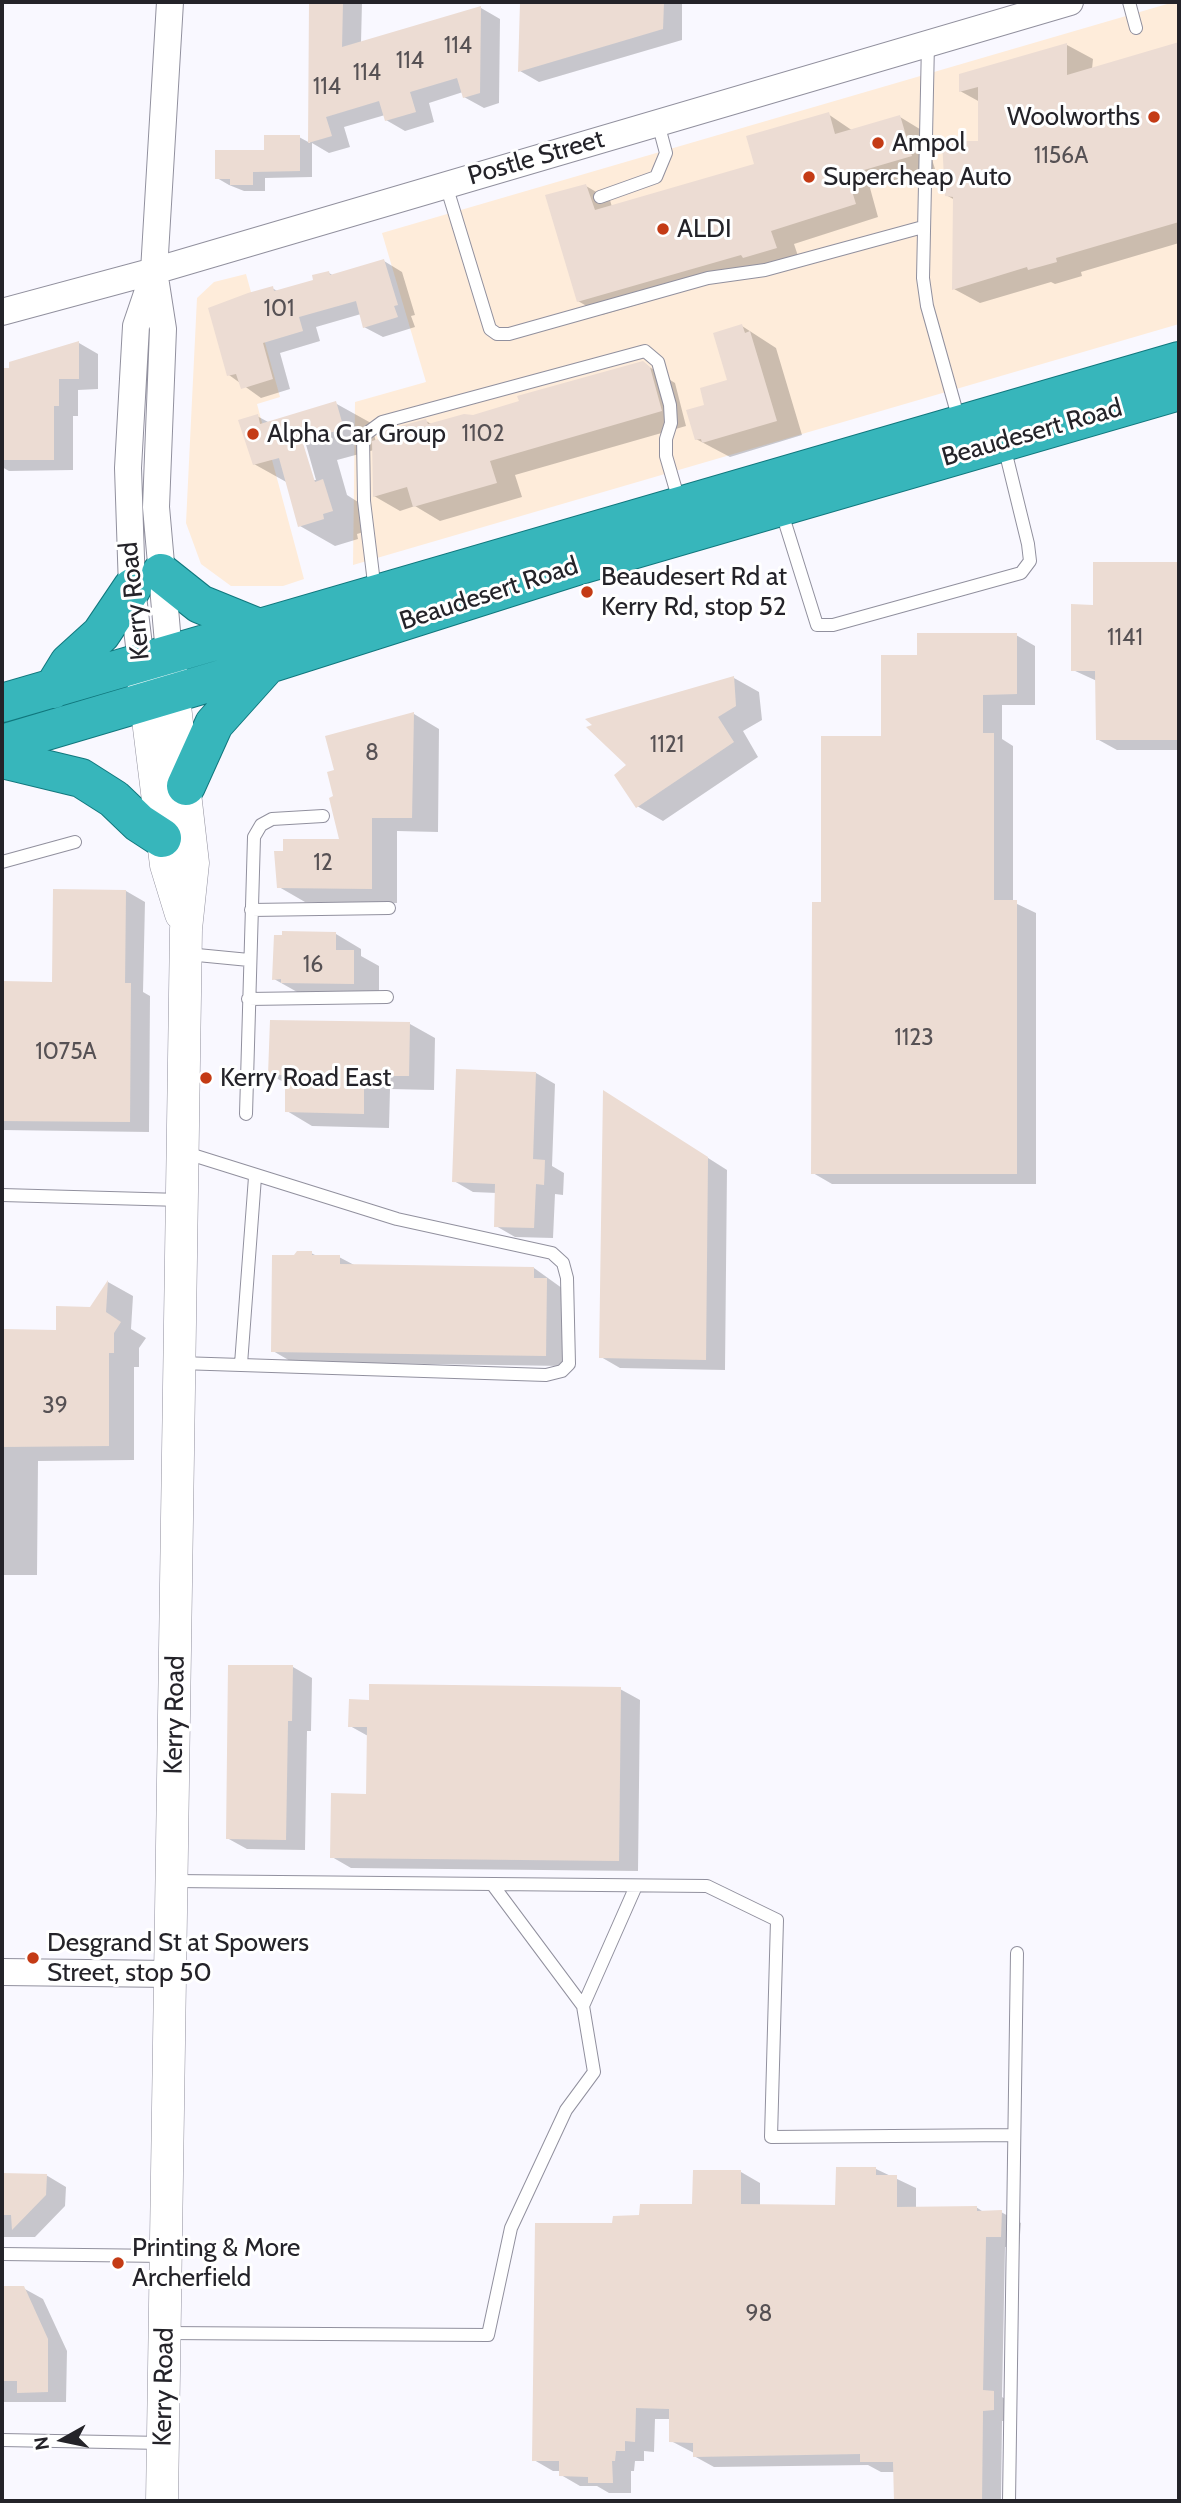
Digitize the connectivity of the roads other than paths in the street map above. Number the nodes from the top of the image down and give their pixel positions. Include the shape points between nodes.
1 (170, 2) edge
2 (1070, 2) edge
3 (1129, 2) edge
4 (1136, 29) dead end
5 (928, 43) junction
6 (658, 122) junction
7 (446, 185) junction
8 (600, 197) dead end
9 (923, 227) junction
10 (155, 271) junction
11 (2, 312) edge
12 (1179, 361) edge
13 (1179, 391) edge
14 (960, 424) junction
15 (1003, 441) junction
16 (680, 506) junction
17 (780, 506) junction
18 (146, 581) junction
19 (375, 595) junction
20 (263, 646) junction
21 (155, 658) junction
22 (53, 689) junction
23 (160, 696) junction
24 (2, 704) edge
25 (2, 744) edge
26 (2, 759) edge
27 (186, 786) junction
28 (323, 816) dead end
29 (162, 838) junction
30 (75, 842) dead end
31 (2, 862) edge
32 (389, 908) dead end
33 (251, 910) junction
34 (186, 941) junction
35 (249, 960) junction
36 (387, 997) dead end
37 (248, 999) junction
38 (246, 1114) dead end
39 (182, 1152) junction
40 (255, 1177) junction
41 (2, 1195) edge
42 (182, 1200) junction
43 (180, 1363) junction
44 (241, 1364) junction
45 (173, 1881) junction
46 (492, 1884) junction
47 (636, 1886) junction
48 (1017, 1952) dead end
49 (2, 1972) edge
50 (172, 1974) junction
51 (583, 2006) junction
52 (1014, 2135) junction
53 (2, 2254) edge
54 (166, 2256) junction
55 (164, 2333) junction
56 (2, 2440) edge
57 (163, 2443) junction
58 (163, 2501) edge
59 (1009, 2501) edge

1 - 10 street, Kerry Road
2 - 5 street, Postle Street
3 - 4 lane
5 - 6 street, Postle Street
5 - 9 lane
6 - 7 street, Postle Street
6 - 8 lane via 666,153 656,177
7 - 9 lane via 490,329 497,334 708,278 765,271
7 - 10 street, Postle Street
9 - 14 lane via 927,306
10 - 11 street, Postle Street
10 - 18 street, Kerry Road via 163,329
12 - 14 highway, Beaudesert Road
13 - 15 highway, Beaudesert Road
14 - 16 highway, Beaudesert Road
15 - 17 highway, Beaudesert Road
15 - 17 lane via 1028,544 1030,561 1021,573 833,625 817,625
16 - 19 highway, Beaudesert Road
16 - 19 lane via 666,456 670,405 658,362 645,351 382,422 363,436 364,501
17 - 20 highway, Beaudesert Road
18 - 20 highway via 200,604
18 - 21 street, Kerry Road
18 - 22 highway via 101,634 68,663
19 - 20 highway, Beaudesert Road
20 - 21 highway, Beaudesert Road
20 - 23 highway, Beaudesert Road
20 - 27 highway via 214,724
21 - 22 highway, Beaudesert Road
21 - 23 street, Kerry Road
22 - 24 highway, Beaudesert Road
23 - 25 highway, Beaudesert Road
23 - 27 street, Kerry Road
23 - 29 street, Kerry Road
26 - 29 highway via 81,778
27 - 34 street, Kerry Road via 193,863
28 - 33 lane via 272,819 261,825 254,837
29 - 34 street, Kerry Road
30 - 31 lane
32 - 33 lane
33 - 35 lane
34 - 35 lane
34 - 39 street, Kerry Road
35 - 37 lane
36 - 37 lane
37 - 38 lane
39 - 40 lane
39 - 42 street, Kerry Road
40 - 44 lane
40 - 44 lane via 397,1219 552,1253 563,1263 567,1278 569,1364 547,1374
41 - 42 lane
42 - 43 street, Kerry Road
43 - 44 lane
43 - 45 street, Kerry Road
45 - 46 lane
45 - 50 street, Kerry Road
46 - 47 lane
46 - 51 lane
47 - 51 lane
47 - 52 lane via 707,1886 777,1920 771,2137
48 - 52 lane
49 - 50 street
50 - 54 street, Kerry Road
51 - 55 lane via 594,2072 566,2110 511,2228 488,2336
52 - 59 lane
53 - 54 lane
54 - 55 street, Kerry Road
55 - 57 street, Kerry Road
56 - 57 lane
57 - 58 street, Kerry Road

